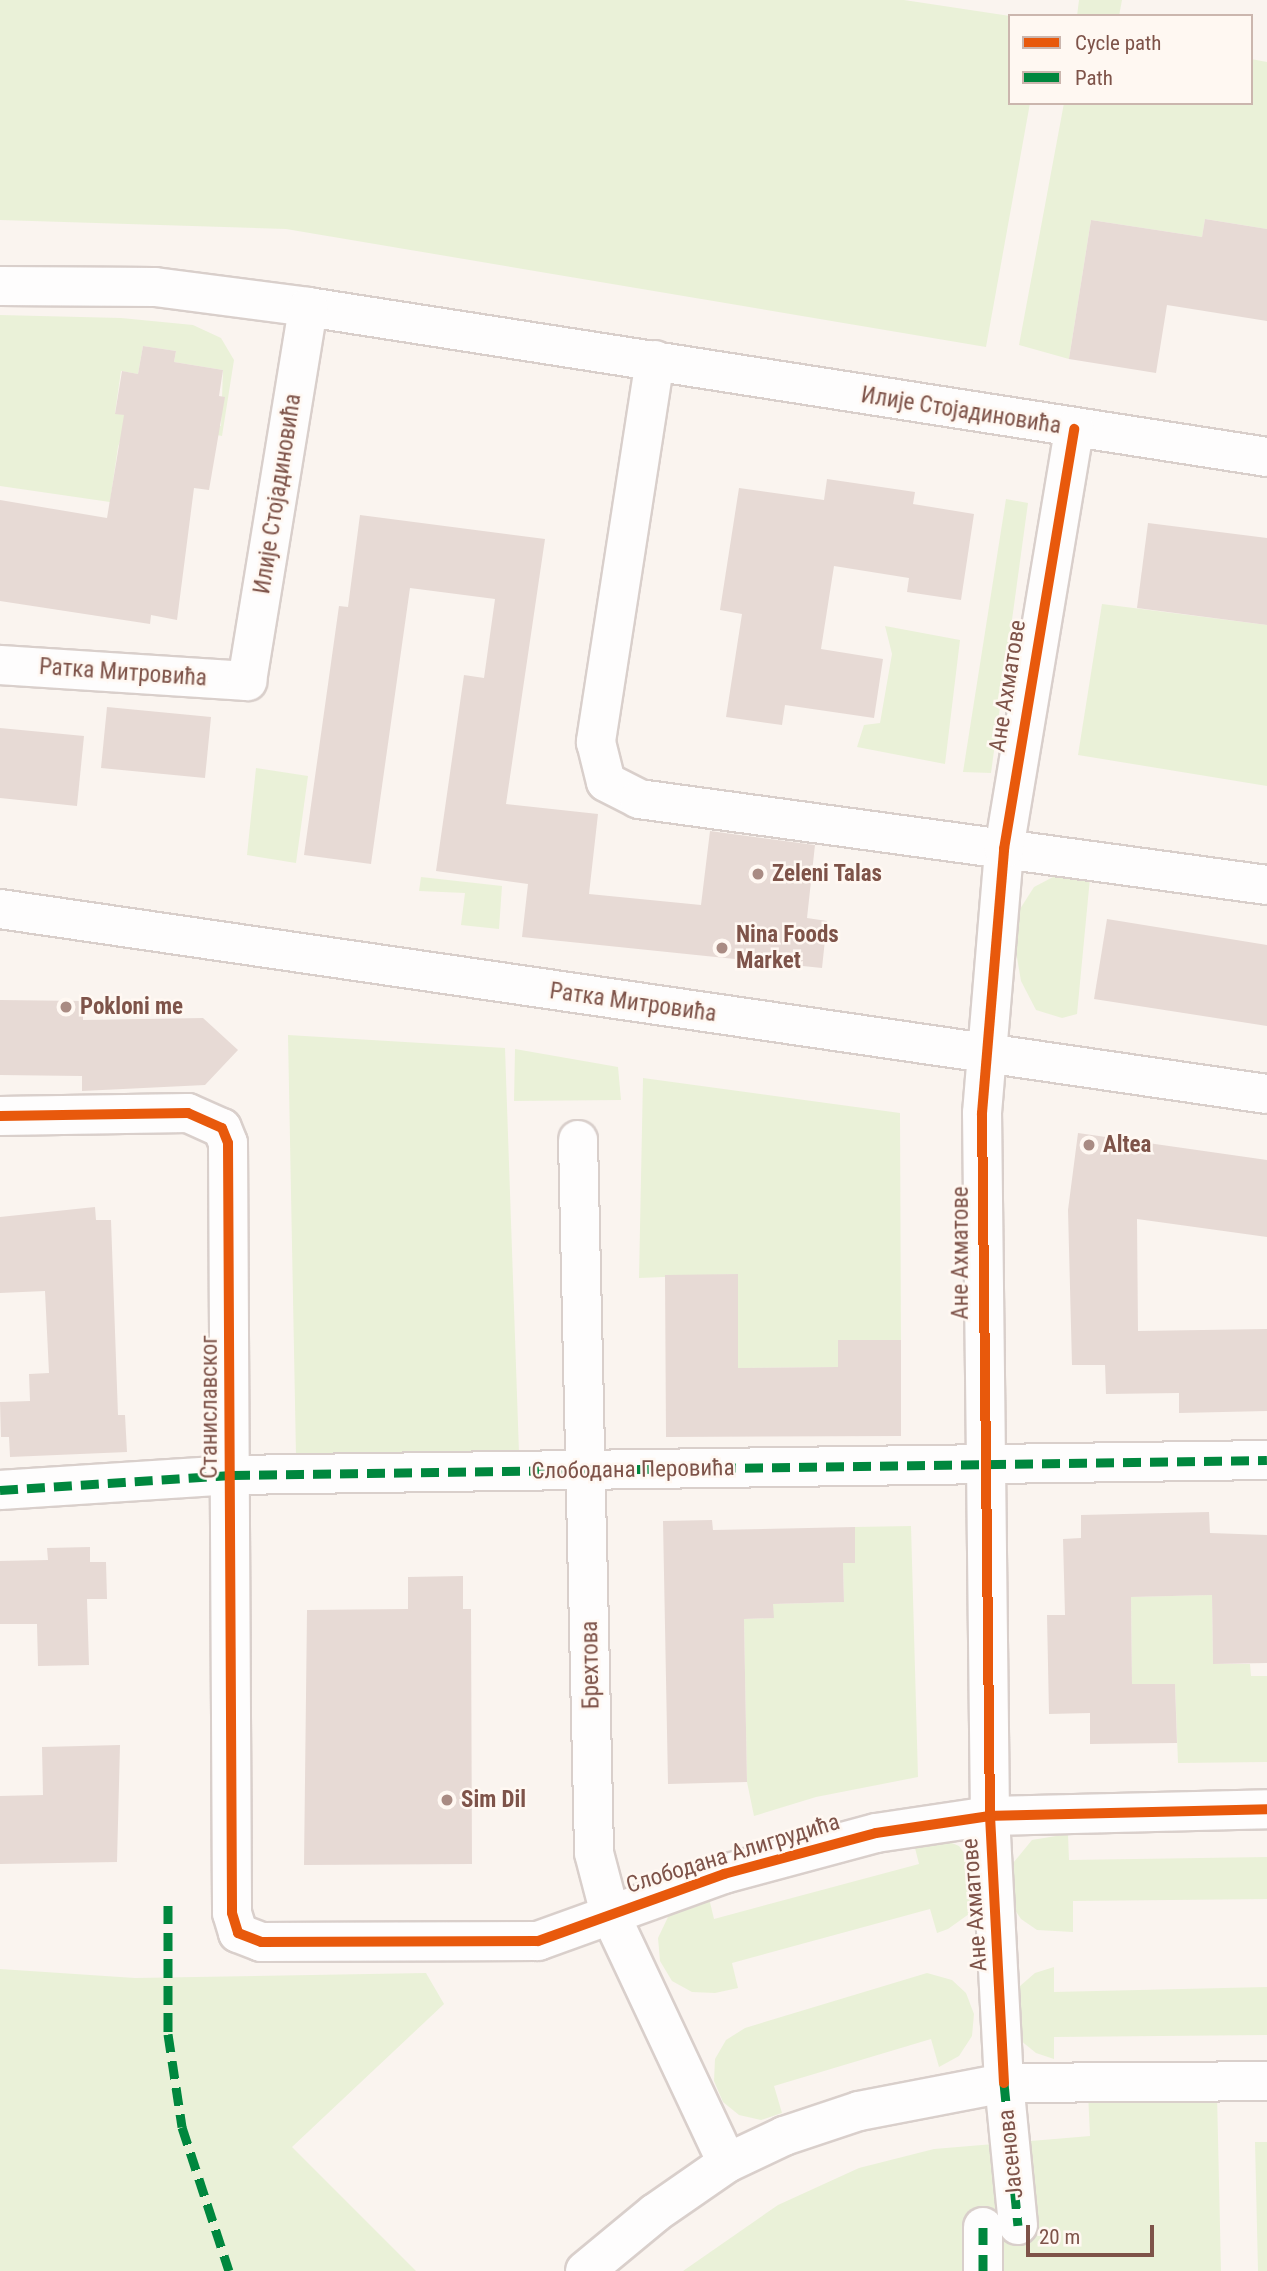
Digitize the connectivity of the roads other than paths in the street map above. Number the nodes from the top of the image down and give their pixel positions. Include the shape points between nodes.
1 (0, 286) edge
2 (308, 307) junction
3 (655, 360) junction
4 (1074, 429) junction
5 (1267, 457) edge
6 (0, 665) edge
7 (247, 681) joint
8 (1004, 849) junction
9 (1267, 885) edge
10 (0, 909) edge
11 (987, 1054) junction
12 (1267, 1094) edge
13 (0, 1116) edge
14 (578, 1140) dead end
15 (1267, 1460) edge
16 (984, 1462) junction
17 (588, 1471) junction
18 (232, 1475) junction
19 (0, 1490) edge
20 (1267, 1809) edge
21 (990, 1816) junction
22 (232, 1913) joint
23 (610, 1914) junction
24 (1267, 2081) edge
25 (1004, 2084) junction
26 (727, 2163) junction
27 (585, 2271) edge
28 (983, 2271) edge

1 - 2 street, Илије Стојадиновића via 155,287
2 - 3 street, Илије Стојадиновића
2 - 7 street, Илије Стојадиновића
3 - 4 street, Илије Стојадиновића
3 - 8 street via 596,742 606,782 639,799
4 - 5 street, Илије Стојадиновића
4 - 8 street, Ане Ахматове
6 - 7 street, Ратка Митровића
8 - 9 street
8 - 11 street, Ане Ахматове
10 - 11 street, Ратка Митровића
11 - 12 street, Ратка Митровића
11 - 16 street, Ане Ахматове via 981,1205
13 - 18 street, Станиславског via 188,1113 222,1128 229,1160
14 - 17 street, Брехтова
15 - 16 street, Слободана Перовића
16 - 17 street, Слободана Перовића
16 - 21 street, Ане Ахматове
17 - 18 street, Слободана Перовића
17 - 23 street, Брехтова via 594,1853
18 - 19 street, Слободана Перовића
18 - 22 street, Станиславског
20 - 21 street, Слободана Алигрудића
21 - 23 street, Слободана Алигрудића via 876,1833 724,1874
21 - 25 street, Ане Ахматове
22 - 23 street, Слободана Алигрудића via 238,1933 261,1942 502,1944 538,1941
23 - 26 street, Брехтова
24 - 25 street
25 - 26 street via 859,2111 784,2136
25 - 28 street, Јасенова via 1001,2226
26 - 27 street via 655,2213

